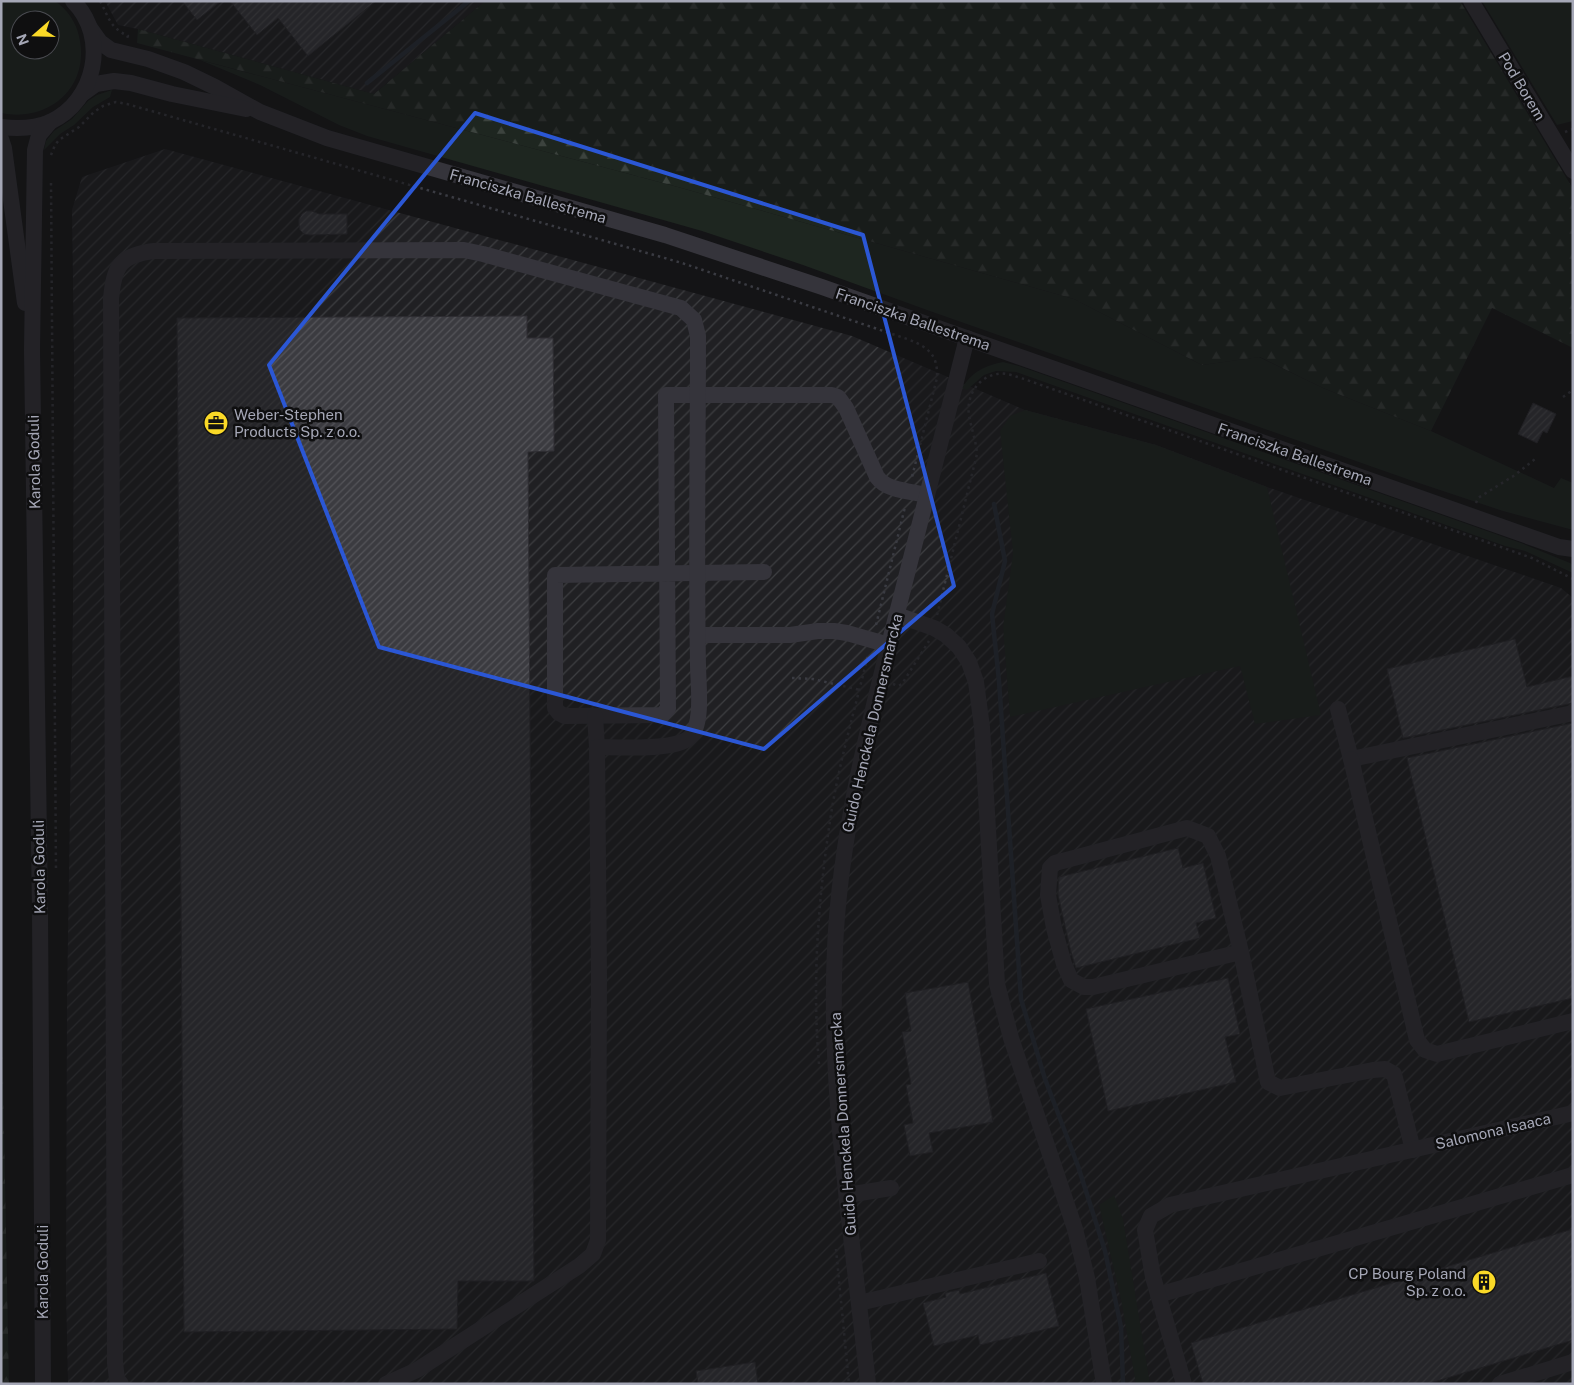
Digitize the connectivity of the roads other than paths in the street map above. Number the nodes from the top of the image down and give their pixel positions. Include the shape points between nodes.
1 (74, 1) edge
2 (1470, 1) edge
3 (90, 28) junction
4 (81, 96) junction
5 (260, 112) junction
6 (50, 122) junction
7 (1, 126) edge
8 (1, 140) edge
9 (1573, 171) edge
10 (967, 338) junction
11 (32, 350) junction
12 (698, 395) junction
13 (927, 495) junction
14 (1568, 551) edge
15 (764, 572) dead end
16 (667, 573) junction
17 (698, 573) junction
18 (897, 615) junction
19 (698, 635) junction
20 (889, 645) junction
21 (1338, 709) dead end
22 (1573, 713) edge
23 (595, 716) junction
24 (596, 748) junction
25 (1351, 759) junction
26 (1241, 952) junction
27 (1573, 1021) edge
28 (1573, 1113) edge
29 (1413, 1150) junction
30 (1573, 1175) edge
31 (891, 1188) dead end
32 (847, 1195) junction
33 (1039, 1261) dead end
34 (1158, 1295) junction
35 (859, 1303) junction
36 (1573, 1362) edge
37 (43, 1384) edge
38 (120, 1384) edge
39 (386, 1384) edge
40 (868, 1384) edge
41 (1104, 1384) edge
42 (1184, 1384) edge
43 (1500, 1384) edge

1 - 3 street
2 - 9 street, Pod Borem
3 - 4 street via 94,45 93,63
3 - 5 street, Franciszka Ballestrema via 111,50 184,72
4 - 5 street, Franciszka Ballestrema via 96,84 114,81
4 - 6 street
5 - 10 street, Franciszka Ballestrema via 344,143 705,248
6 - 7 street via 34,127
6 - 11 street, Karola Goduli via 39,135 35,150
8 - 11 street, Karola Goduli
10 - 13 street, Guido Henckela Donnersmarcka
10 - 14 street, Franciszka Ballestrema
11 - 37 street, Karola Goduli
12 - 13 street via 827,394 838,397 880,482 892,488
12 - 16 street via 666,395
12 - 17 street
12 - 38 street via 698,336 694,320 681,308 483,254 438,249 154,251 128,256 118,267 113,282 111,319 115,1363
13 - 18 street, Guido Henckela Donnersmarcka
15 - 17 street
16 - 17 street
16 - 23 street via 668,709 662,715
16 - 23 street via 555,575 555,708 565,716
17 - 19 street
18 - 20 street, Guido Henckela Donnersmarcka
18 - 41 street via 946,635 969,662 976,682 982,727 997,984 1075,1229
19 - 20 street via 790,635 834,631
19 - 24 street via 699,716 690,738 667,746
20 - 32 street, Guido Henckela Donnersmarcka via 857,778 843,856 838,909 834,1042
21 - 25 street
22 - 25 street
23 - 24 street
24 - 39 street via 598,1240 593,1254 579,1266 417,1370
25 - 27 street via 1417,1040 1425,1050 1437,1054
26 - 26 street via 1084,987 1071,980 1064,964 1048,895 1050,868 1055,863 1187,828 1208,836 1218,856
26 - 29 street via 1268,1082 1280,1088 1385,1069 1394,1074
28 - 29 street, Salomona Isaaca
29 - 34 street, Salomona Isaaca via 1170,1205 1151,1216 1145,1230
30 - 34 street
31 - 32 street
32 - 35 street, Guido Henckela Donnersmarcka
33 - 35 street
34 - 42 street, Salomona Isaaca
35 - 40 street, Guido Henckela Donnersmarcka
36 - 43 street

